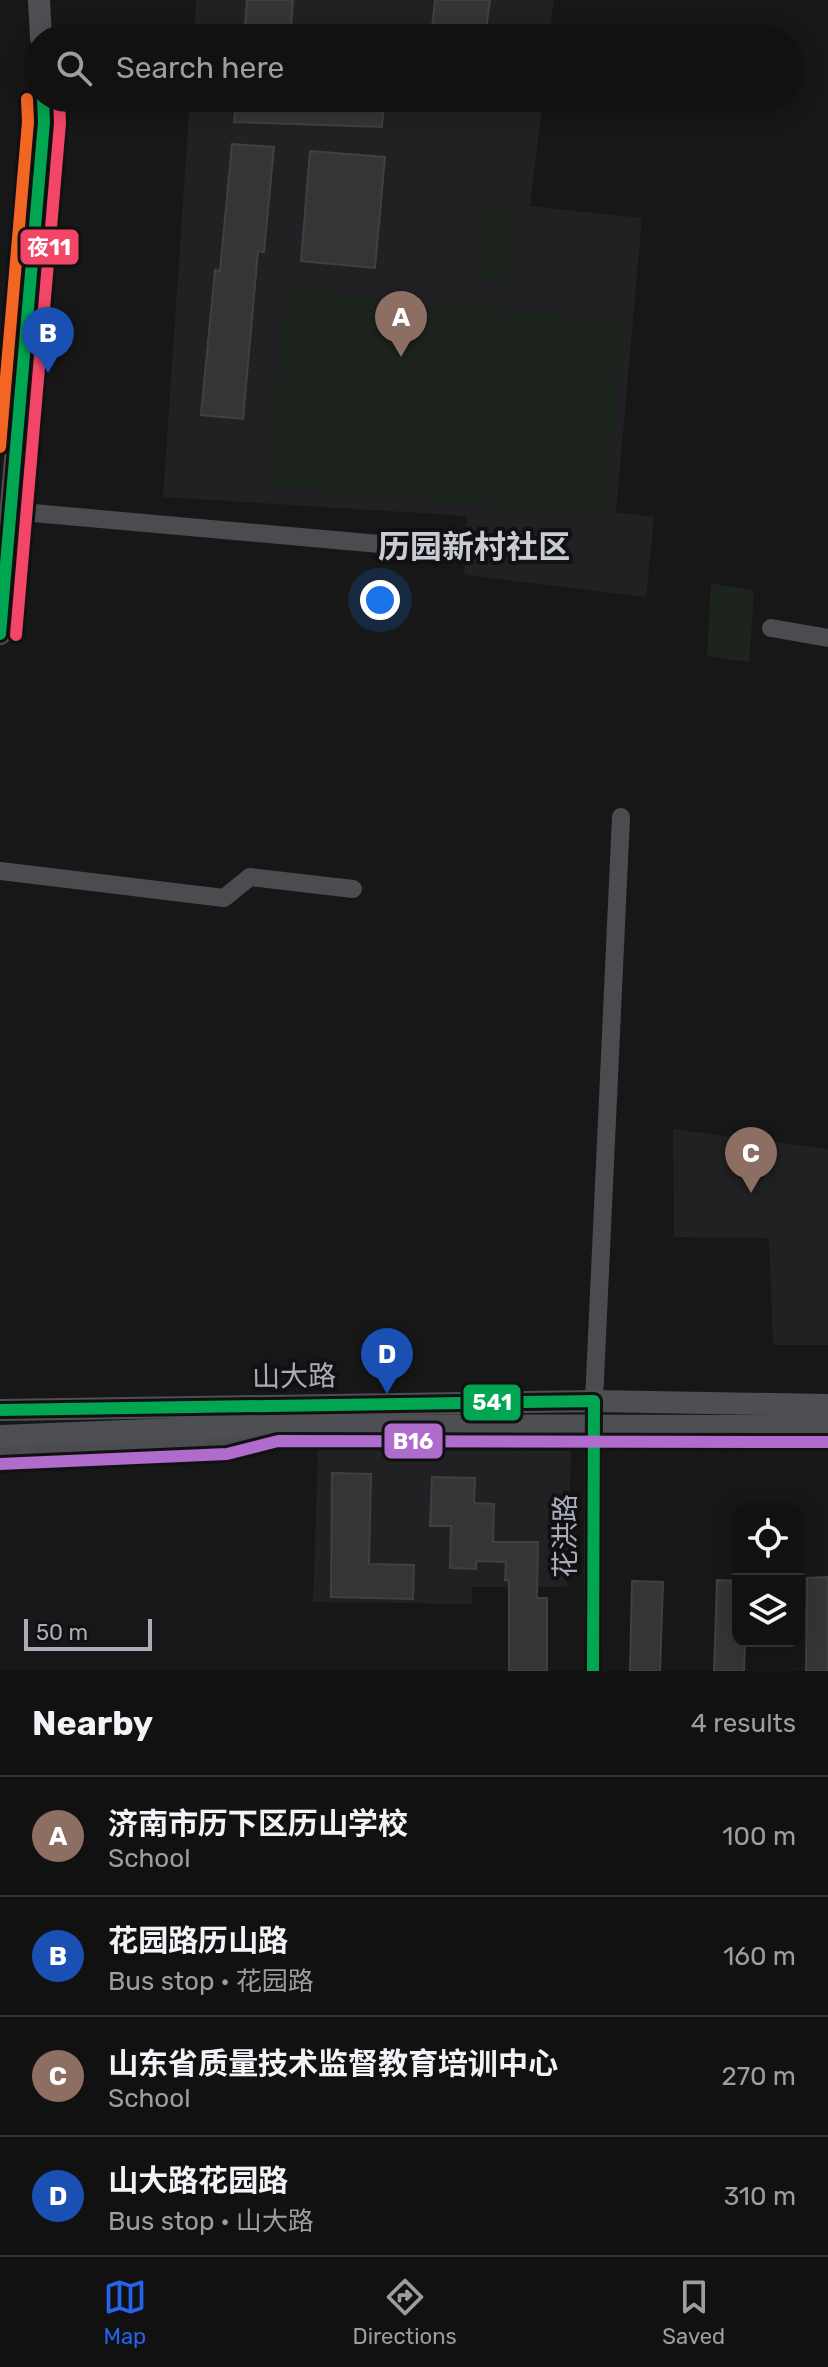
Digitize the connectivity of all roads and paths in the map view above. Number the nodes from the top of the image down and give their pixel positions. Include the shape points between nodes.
1 (39, 0) edge
2 (40, 24) edge
3 (44, 112) edge
4 (11, 511) junction
5 (413, 547) dead end
6 (771, 628) dead end
7 (0, 634) edge
8 (828, 638) edge
9 (621, 817) dead end
10 (0, 871) edge
11 (353, 889) dead end
12 (828, 1405) edge
13 (0, 1410) edge
14 (594, 1412) junction
15 (276, 1425) junction
16 (828, 1426) edge
17 (0, 1436) edge
18 (0, 1448) edge
19 (593, 1671) edge

1 - 2 main road
3 - 4 main road
4 - 5 street
4 - 7 main road
6 - 8 street
9 - 14 street, 花洪路
10 - 11 street via 224,898 250,877
12 - 14 main road, 山大路
13 - 14 main road, 山大路
14 - 15 main road, 山大路
14 - 16 main road, 山大路
14 - 19 street, 花洪路
15 - 17 main road, 山大路
15 - 18 street, 山大路 via 226,1438

